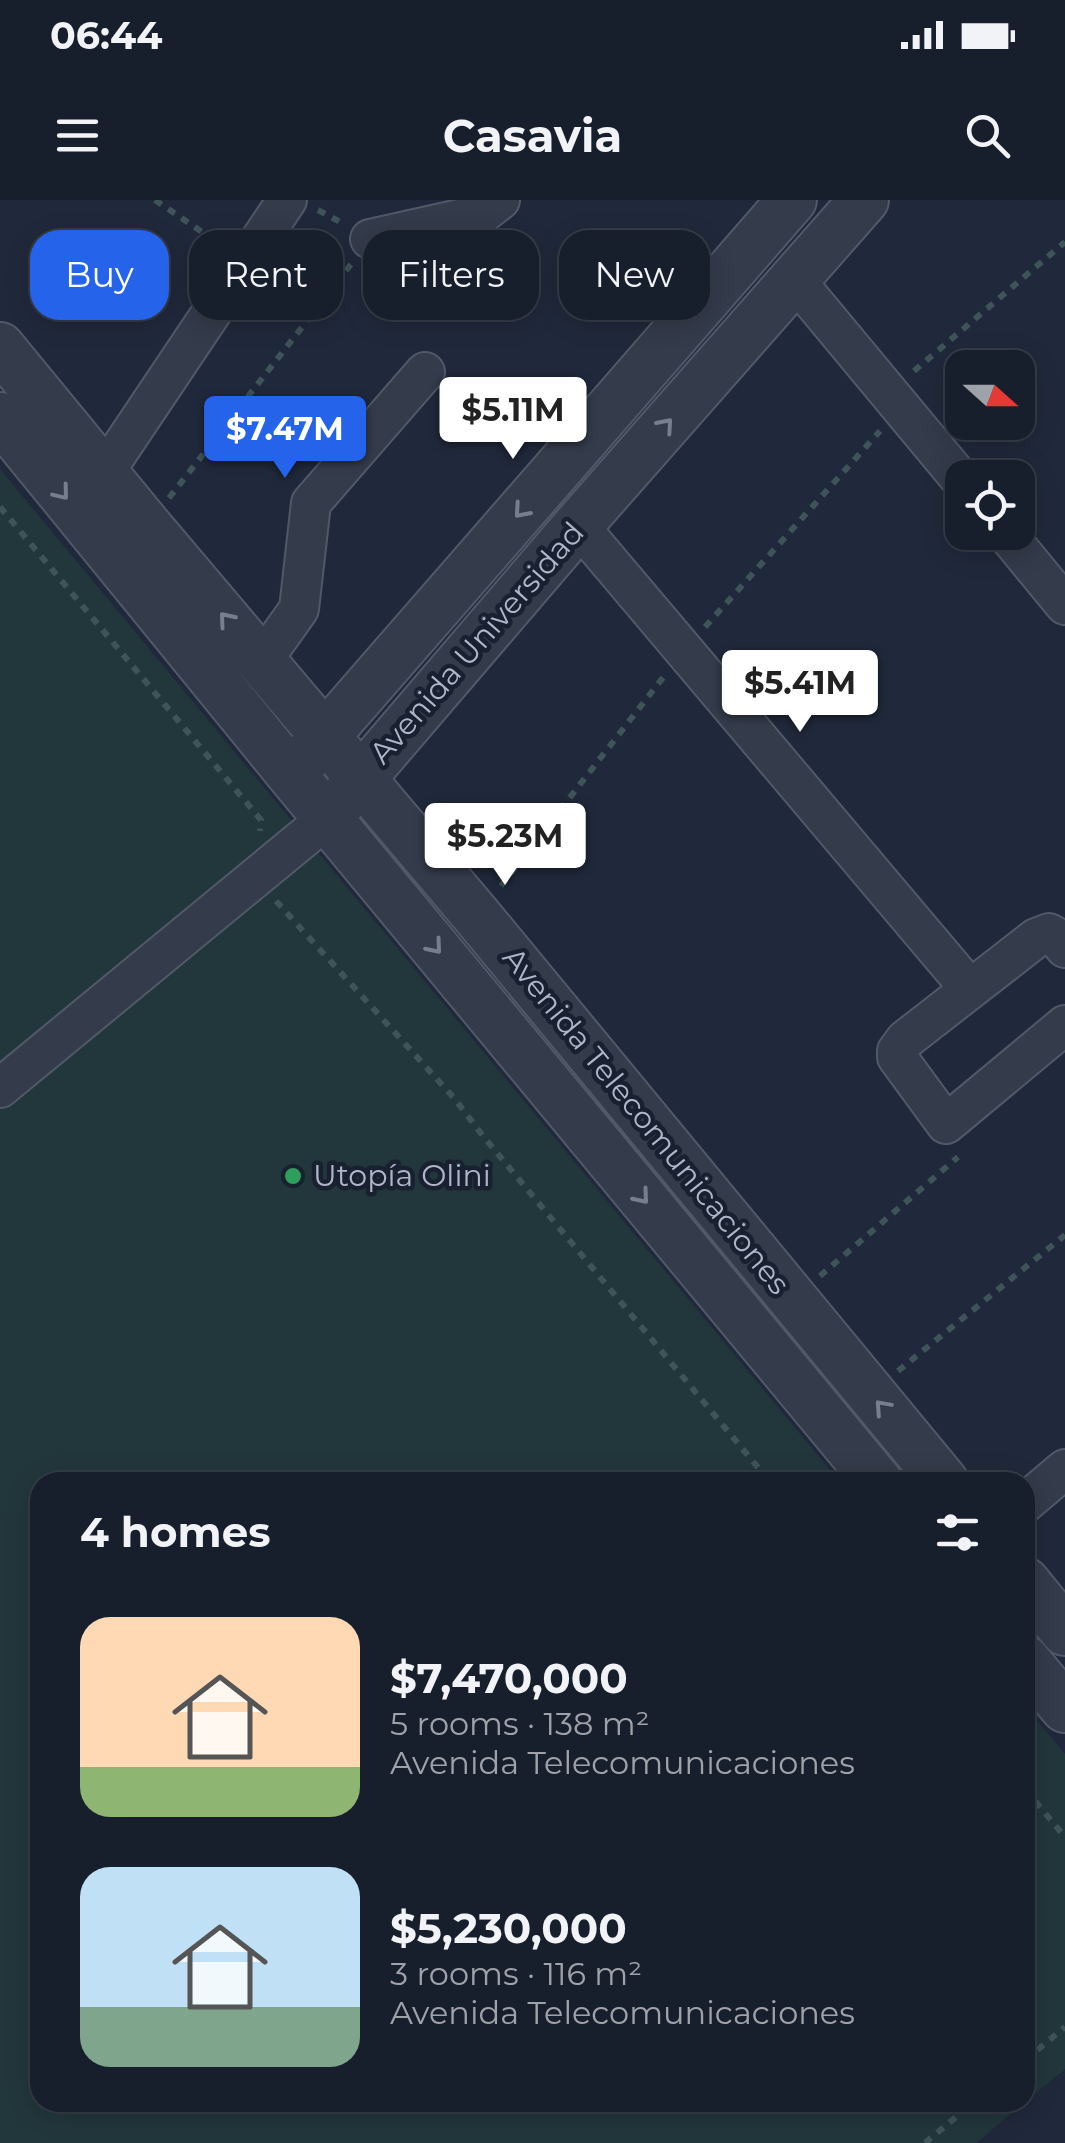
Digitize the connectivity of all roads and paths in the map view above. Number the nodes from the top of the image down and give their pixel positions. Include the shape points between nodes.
1 (155, 200) edge
2 (500, 200) edge
3 (792, 200) edge
4 (864, 200) edge
5 (302, 205) edge
6 (200, 230) edge
7 (278, 230) edge
8 (410, 230) edge
9 (363, 236) edge
10 (1065, 242) edge
11 (363, 248) edge
12 (795, 280) junction
13 (208, 320) edge
14 (0, 347) edge
15 (425, 372) dead end
16 (901, 407) junction
17 (0, 417) edge
18 (945, 460) edge
19 (104, 473) junction
20 (0, 508) edge
21 (578, 525) junction
22 (147, 526) junction
23 (1020, 550) edge
24 (1065, 606) edge
25 (684, 650) junction
26 (262, 662) junction
27 (326, 735) junction
28 (291, 774) junction
29 (360, 778) junction
30 (329, 817) junction
31 (256, 879) junction
32 (478, 916) junction
33 (1065, 948) edge
34 (970, 989) junction
35 (1065, 1026) edge
36 (0, 1088) edge
37 (946, 1124) junction
38 (1065, 1235) edge
39 (793, 1300) junction
40 (926, 1350) dead end
41 (1065, 1469) edge
42 (762, 1472) edge
43 (870, 1472) edge
44 (936, 1472) edge
45 (1035, 1494) edge
46 (1035, 1594) edge
47 (1065, 1630) edge
48 (1035, 1672) edge
49 (1065, 1708) edge
50 (1035, 1801) edge
51 (1065, 1837) edge
52 (1065, 2027) edge
53 (1035, 2052) edge
54 (962, 2112) edge
55 (925, 2143) edge

1 - 6 path
2 - 8 street via 482,214
3 -> 27 street, Avenida Universidad
4 - 12 street, Avenida Universidad
5 - 7 street
5 - 9 path
10 - 16 path via 896,386
11 - 22 path
12 - 16 street
21 -> 12 street, Avenida Universidad
13 - 19 street
14 - 19 street, Avenida Telecomunicaciones
15 - 26 street via 311,503 299,610
16 - 18 street
16 - 25 path
17 -> 28 street, Avenida Telecomunicaciones
19 - 22 street, Avenida Telecomunicaciones
20 - 31 path via 261,820
21 - 25 street
21 - 29 street, Avenida Universidad
26 -> 22 street, Avenida Telecomunicaciones
23 - 24 street
25 - 32 path
25 - 34 street
26 - 27 street, Avenida Telecomunicaciones
27 - 28 street, Avenida Universidad
27 - 29 street, Avenida Telecomunicaciones
28 - 30 street, Avenida Telecomunicaciones
29 - 30 street, Avenida Universidad
29 - 32 street, Avenida Telecomunicaciones
30 - 31 street
30 -> 43 street, Avenida Telecomunicaciones
31 - 36 street
31 - 42 path via 454,1098
32 - 39 street, Avenida Telecomunicaciones
33 - 34 street via 1056,936 1043,934
34 - 37 street via 897,1051
35 - 37 street
37 - 39 path via 964,1152
38 - 40 path
44 -> 39 street, Avenida Telecomunicaciones
41 - 45 street
46 - 47 street
48 - 49 street
50 - 51 path
52 - 53 path
54 - 55 path

